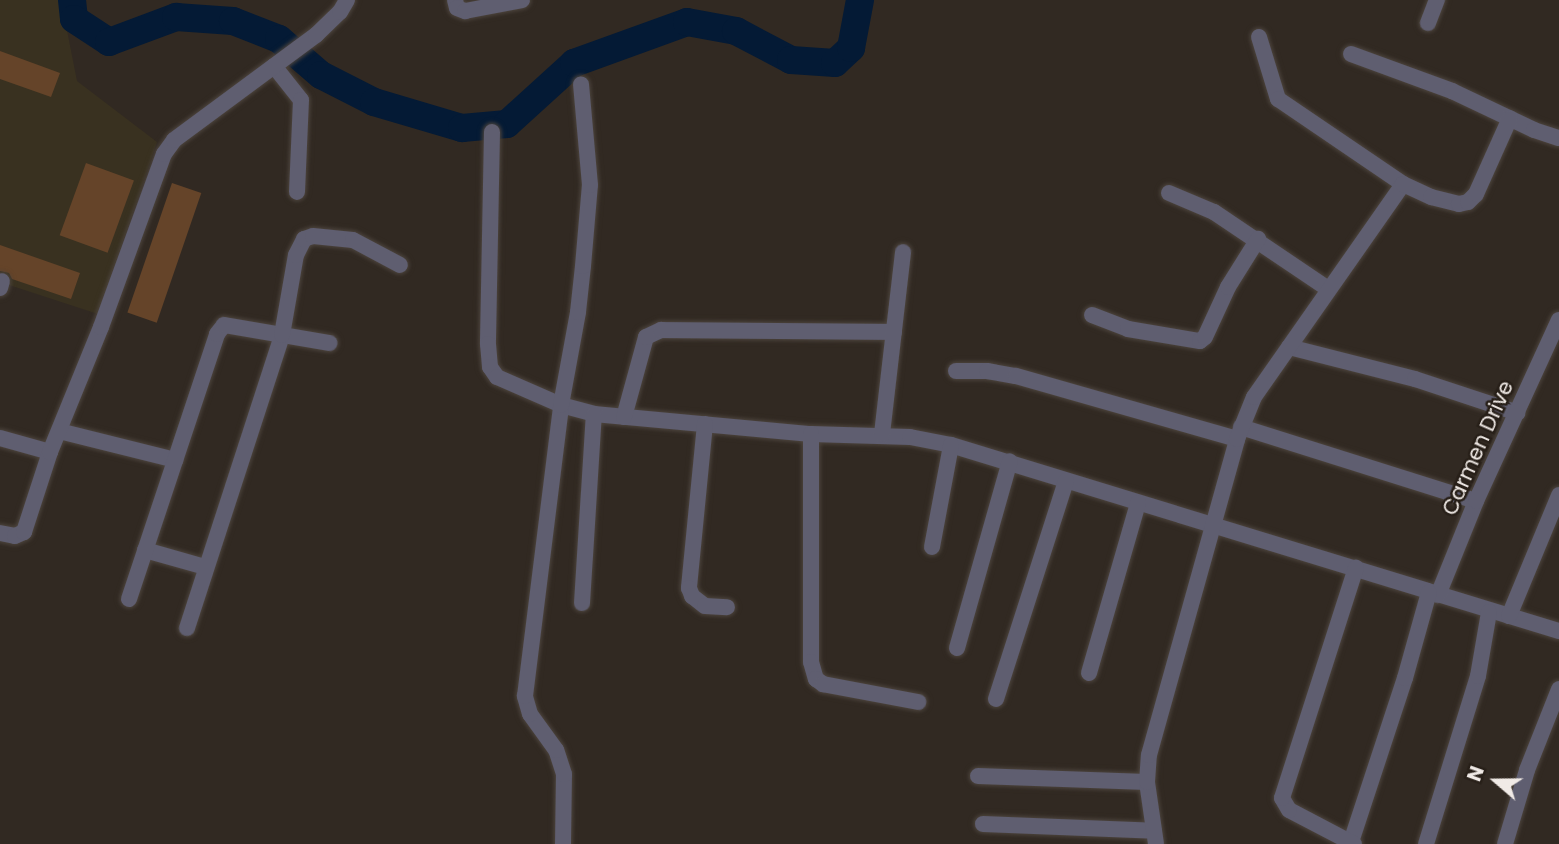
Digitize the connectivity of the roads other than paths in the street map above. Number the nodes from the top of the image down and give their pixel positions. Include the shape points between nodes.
1 (347, 0) edge
2 (455, 0) edge
3 (522, 0) edge
4 (1437, 0) edge
5 (1428, 23) dead end
6 (1259, 37) dead end
7 (1351, 54) dead end
8 (279, 63) junction
9 (581, 84) dead end
10 (1510, 118) junction
11 (492, 132) dead end
12 (1559, 138) edge
13 (1403, 184) junction
14 (297, 192) dead end
15 (1169, 193) dead end
16 (1258, 239) junction
17 (903, 251) dead end
18 (400, 265) dead end
19 (1328, 289) junction
20 (1092, 315) dead end
21 (1559, 320) edge
22 (894, 332) junction
23 (282, 335) junction
24 (329, 343) dead end
25 (1289, 347) junction
26 (956, 371) dead end
27 (561, 405) junction
28 (1518, 413) junction
29 (594, 414) junction
30 (624, 417) junction
31 (705, 424) junction
32 (60, 430) junction
33 (1239, 433) junction
34 (811, 434) junction
35 (882, 434) junction
36 (0, 439) edge
37 (951, 445) junction
38 (50, 452) junction
39 (175, 460) junction
40 (1010, 461) junction
41 (1066, 481) junction
42 (1559, 495) edge
43 (1476, 501) junction
44 (1138, 503) junction
45 (1214, 526) junction
46 (0, 533) edge
47 (932, 547) dead end
48 (145, 550) junction
49 (205, 567) junction
50 (1356, 568) junction
51 (1434, 593) junction
52 (129, 599) dead end
53 (582, 603) dead end
54 (727, 607) dead end
55 (1489, 612) junction
56 (1509, 616) junction
57 (187, 628) dead end
58 (1559, 631) edge
59 (957, 648) dead end
60 (1089, 673) dead end
61 (1559, 689) edge
62 (996, 699) dead end
63 (918, 702) dead end
64 (978, 776) dead end
65 (1147, 782) junction
66 (983, 824) dead end
67 (1155, 838) edge
68 (1352, 843) edge
69 (563, 844) edge
70 (1426, 844) edge
71 (1505, 844) edge

1 - 8 street via 316,35
2 - 3 street via 457,8 465,11
4 - 5 street
6 - 13 street via 1278,99
7 - 10 street
8 - 14 street via 301,100
8 - 32 street via 174,140 164,154
9 - 27 street via 590,185 578,312
10 - 12 street
10 - 13 street via 1476,194 1468,202 1432,197
11 - 27 street via 490,367 497,377
13 - 19 street
15 - 16 street
16 - 19 street
16 - 20 street via 1200,341 1128,329
17 - 22 street
18 - 23 street via 353,240 304,239 296,254
19 - 25 street
21 - 28 street, Carmen Drive
22 - 30 street via 662,330 646,337
22 - 35 street
23 - 24 street
23 - 39 street via 224,325 217,334
23 - 49 street
25 - 28 street via 1415,379
25 - 33 street via 1261,385
26 - 33 street via 1016,376
27 - 29 street
27 - 69 street via 526,696 530,714 556,750 564,774
28 - 43 street, Carmen Drive
29 - 30 street
29 - 53 street
30 - 31 street
31 - 34 street
31 - 54 street via 690,589 705,606
32 - 38 street
32 - 39 street
33 - 43 street
33 - 45 street
34 - 35 street
34 - 63 street via 811,662 816,679
35 - 37 street
36 - 38 street
37 - 40 street
37 - 47 street
38 - 46 street via 24,532 15,536
39 - 48 street
40 - 41 street
40 - 59 street
41 - 44 street
41 - 62 street
42 - 56 street
43 - 51 street, Carmen Drive
44 - 45 street
44 - 60 street
45 - 50 street
45 - 65 street via 1158,719
48 - 49 street
48 - 52 street
49 - 57 street
50 - 51 street
50 - 68 street via 1282,798 1289,810
51 - 55 street
51 - 68 street, Carmen Drive
55 - 56 street
55 - 70 street via 1478,676
56 - 58 street
61 - 71 street via 1527,770
64 - 65 street
65 - 67 street
66 - 67 street

